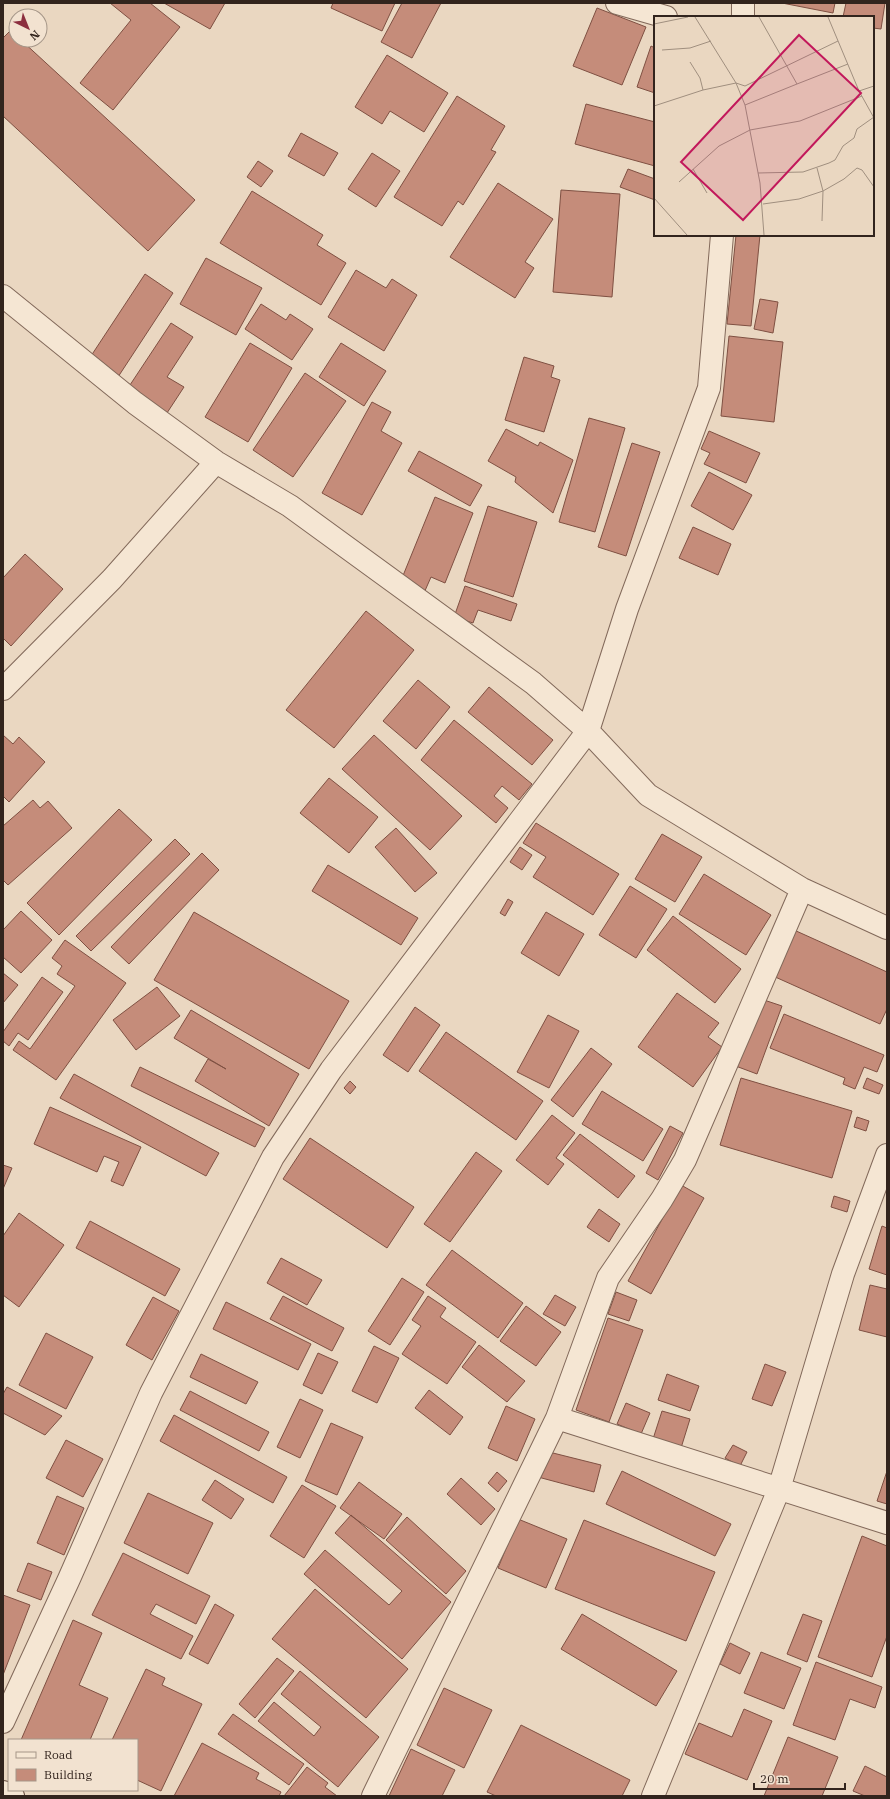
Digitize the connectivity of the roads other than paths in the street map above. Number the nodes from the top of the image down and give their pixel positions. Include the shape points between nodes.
1 (617, 3) edge
2 (743, 3) edge
3 (662, 16) edge
4 (743, 16) edge
5 (722, 236) edge
6 (3, 296) edge
7 (216, 462) junction
8 (3, 689) edge
9 (588, 731) junction
10 (802, 889) junction
11 (887, 928) edge
12 (887, 1155) edge
13 (557, 1418) junction
14 (779, 1489) junction
15 (887, 1523) edge
16 (3, 1722) edge
17 (3, 1792) edge
18 (13, 1796) edge
19 (372, 1796) edge
20 (653, 1796) edge

1 - 3 street
2 - 4 street
5 - 9 street via 709,388 627,609
6 - 7 street via 135,404
7 - 8 street via 112,579
7 - 9 street via 290,506 532,683
9 - 10 street via 648,795
9 - 16 street via 331,1070 273,1157 151,1393
10 - 11 street
10 - 13 street via 685,1160 662,1199 608,1278
12 - 14 street via 843,1274
13 - 14 street
13 - 19 street
14 - 15 street
14 - 20 street
17 - 18 street

